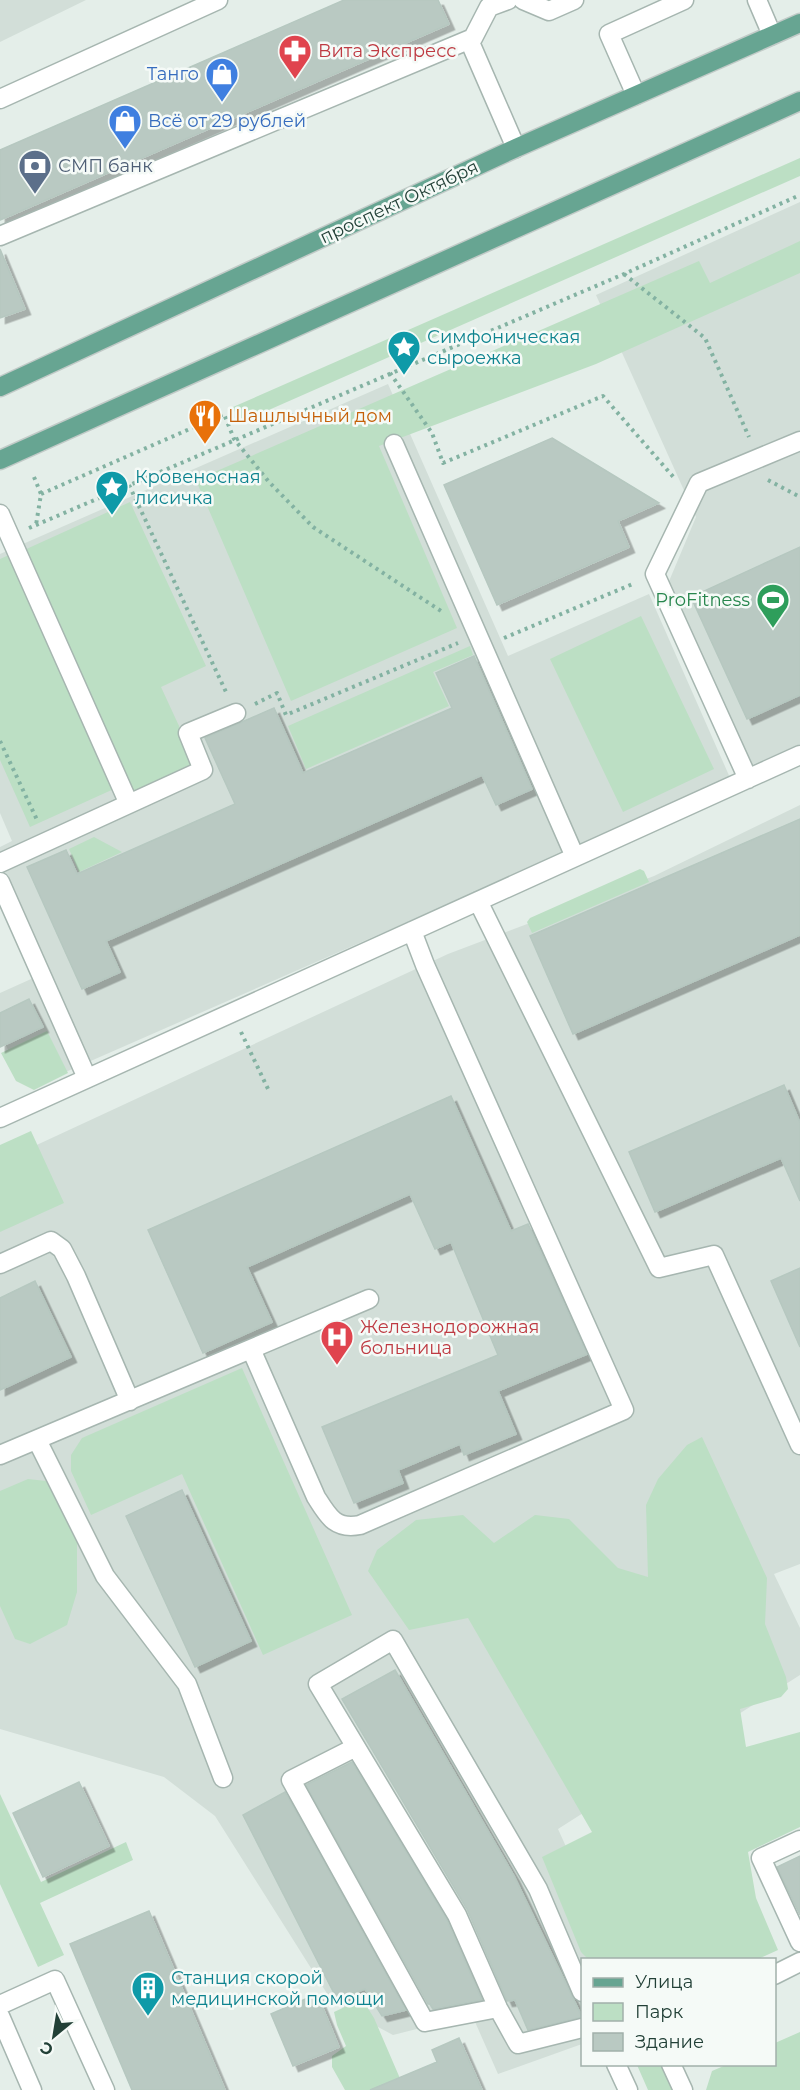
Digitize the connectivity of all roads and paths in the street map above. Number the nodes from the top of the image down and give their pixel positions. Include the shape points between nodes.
1 (218, 0) edge
2 (508, 0) edge
3 (523, 0) edge
4 (574, 0) edge
5 (684, 0) edge
6 (757, 0) edge
7 (800, 23) edge
8 (772, 35) junction
9 (469, 40) junction
10 (636, 95) junction
11 (0, 99) edge
12 (800, 100) edge
13 (516, 148) junction
14 (800, 195) edge
15 (0, 236) edge
16 (624, 274) junction
17 (390, 373) junction
18 (0, 387) edge
19 (234, 439) junction
20 (800, 441) edge
21 (394, 444) dead end
22 (758, 458) junction
23 (0, 460) edge
24 (34, 477) dead end
25 (768, 481) junction
26 (128, 485) junction
27 (759, 485) dead end
28 (41, 494) junction
29 (800, 497) edge
30 (692, 498) junction
31 (0, 514) edge
32 (36, 525) junction
33 (11, 536) junction
34 (655, 574) junction
35 (481, 641) junction
36 (236, 713) junction
37 (0, 741) edge
38 (800, 755) edge
39 (748, 779) junction
40 (129, 804) junction
41 (47, 842) junction
42 (575, 857) junction
43 (0, 863) edge
44 (0, 882) edge
45 (478, 901) junction
46 (412, 931) junction
47 (232, 1013) junction
48 (87, 1078) junction
49 (268, 1089) dead end
50 (0, 1118) edge
51 (0, 1264) edge
52 (369, 1299) dead end
53 (251, 1349) junction
54 (130, 1401) junction
55 (37, 1440) junction
56 (800, 1444) edge
57 (0, 1455) edge
58 (356, 1747) junction
59 (224, 1778) dead end
60 (800, 1840) edge
61 (800, 1942) edge
62 (800, 1962) edge
63 (776, 1974) edge
64 (581, 1990) edge
65 (0, 2005) edge
66 (498, 2008) junction
67 (0, 2016) edge
68 (581, 2028) edge
69 (617, 2066) edge
70 (672, 2066) edge
71 (32, 2090) edge
72 (105, 2090) edge
73 (628, 2090) edge
74 (683, 2090) edge

1 - 11 street
2 - 9 street via 489,7
3 - 4 street via 549,11
5 - 10 street via 609,34
6 - 8 street
7 - 8 main road, проспект Октября
8 - 10 main road, проспект Октября
9 - 13 street
9 - 15 street
10 - 13 main road, проспект Октября
12 - 23 main road
13 - 18 main road, проспект Октября
14 - 16 path
16 - 17 path
16 - 22 path via 705,338
17 - 19 path
17 - 30 path via 432,433 443,463 603,396
19 - 26 path
19 - 28 path via 224,414
19 - 35 path via 269,482 314,527
20 - 22 street
21 - 35 street
22 - 25 path
22 - 30 street via 699,483
24 - 28 path
25 - 27 path
25 - 29 path
26 - 32 path
26 - 36 path
28 - 32 path
30 - 34 street
31 - 33 street
32 - 33 path
33 - 40 street
34 - 35 path
34 - 39 street
35 - 36 path via 286,716 278,693
35 - 42 street
36 - 40 street via 188,734 203,770
37 - 41 path
38 - 39 street
39 - 42 street
40 - 41 street
41 - 43 street
42 - 45 street
44 - 48 street
45 - 46 street
45 - 56 street via 659,1268 714,1255
46 - 47 street
46 - 53 street via 624,1410 349,1528 329,1516 316,1497
47 - 48 street
47 - 49 path
48 - 50 street
51 - 54 street via 51,1241 62,1249
52 - 53 street
53 - 54 street
54 - 55 street
55 - 57 street
55 - 59 street via 105,1576 187,1684
58 - 64 street via 318,1684 393,1640 538,1890
58 - 66 street via 457,1915
58 - 66 street via 291,1780 425,2022
60 - 61 street via 761,1858
62 - 63 street
65 - 72 street via 55,1980
66 - 68 street via 518,2044
67 - 71 street
69 - 73 street
70 - 74 street

